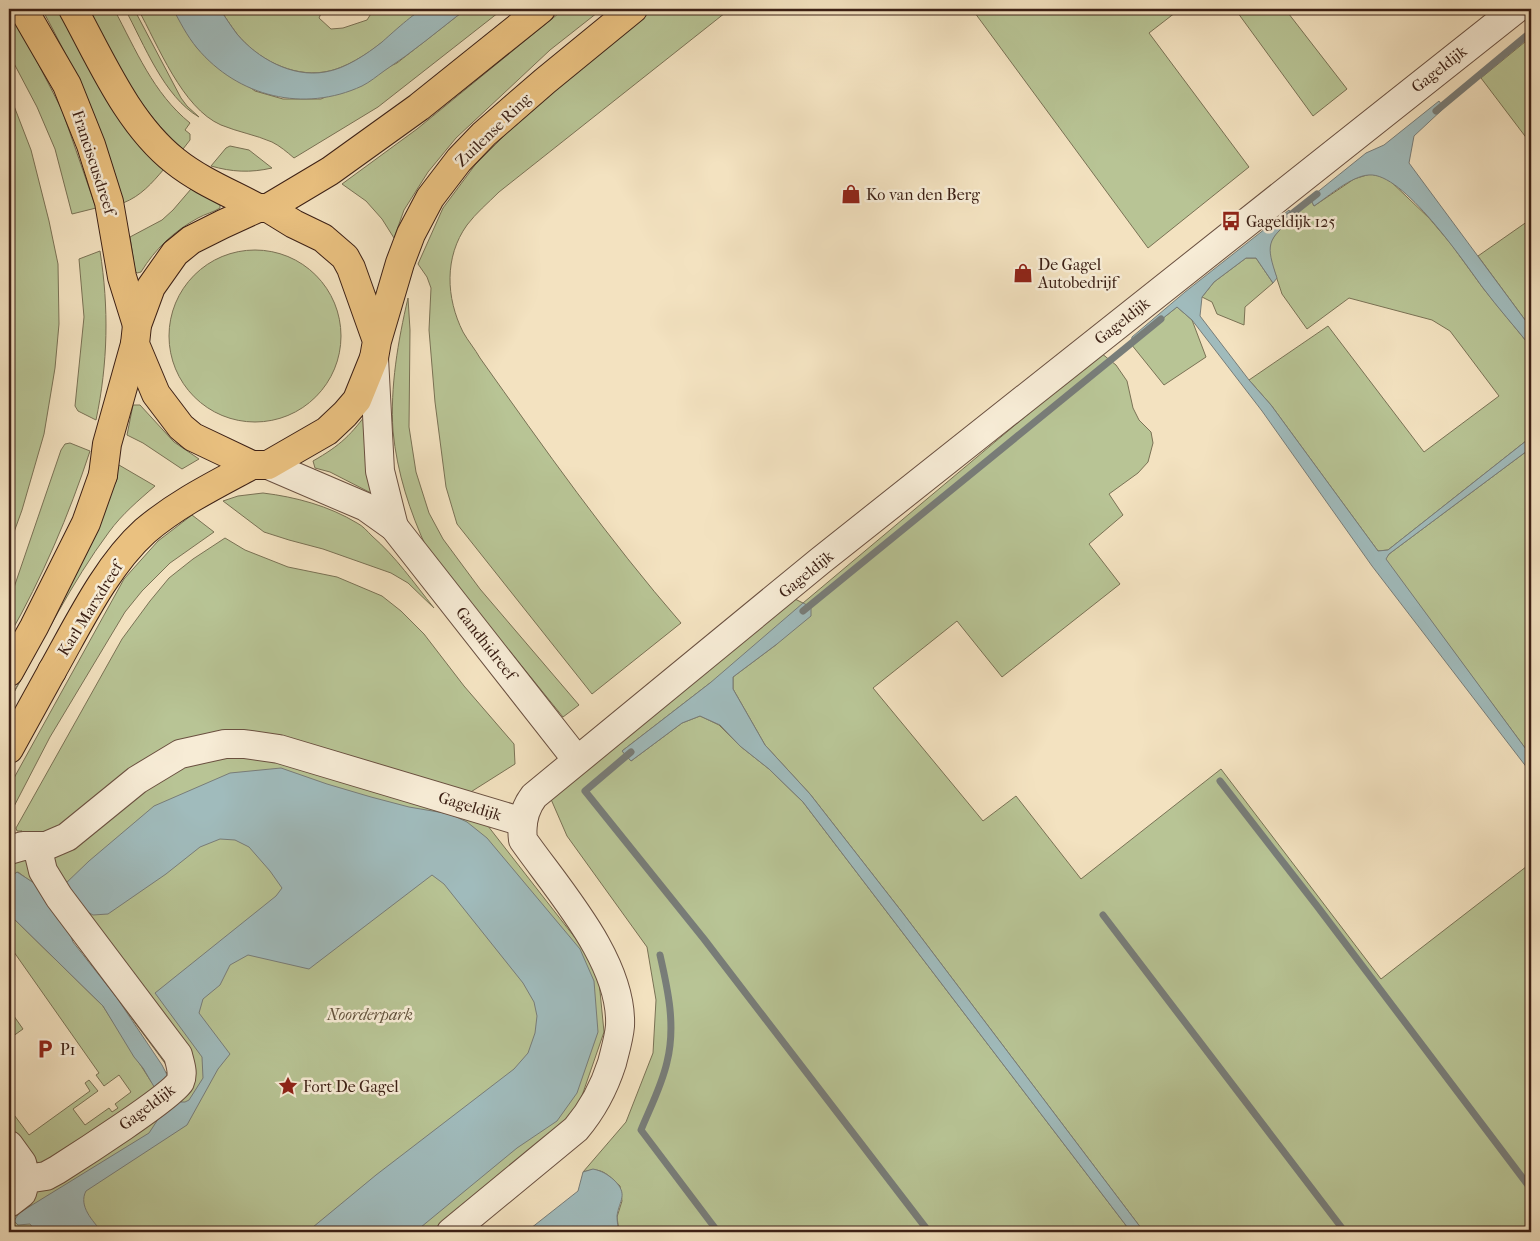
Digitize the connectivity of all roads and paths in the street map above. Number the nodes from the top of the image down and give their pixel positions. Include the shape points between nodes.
1 (23, 9) edge
2 (73, 9) edge
3 (541, 9) edge
4 (633, 9) edge
5 (1516, 9) edge
6 (263, 208) junction
7 (136, 334) junction
8 (376, 349) junction
9 (260, 465) junction
10 (394, 527) junction
11 (9, 672) edge
12 (9, 749) edge
13 (577, 760) junction
14 (523, 822) junction
15 (37, 846) junction
16 (9, 850) edge
17 (9, 1145) edge
18 (26, 1179) junction
19 (9, 1203) edge
20 (451, 1232) edge

1 - 7 main road, Franciscusdreef via 67,85 91,145 109,202
2 - 6 main road via 145,132 186,169 210,184
3 - 6 main road via 419,107 322,177
4 - 8 main road, Zuilense Ring via 484,134 430,198 411,234 396,274
5 - 13 street, Gageldijk via 820,562
6 - 7 main road via 191,240 175,252 150,287
6 - 8 main road via 323,238 345,258
7 - 9 main road, Franciscusdreef via 156,394 181,427 193,437
7 - 11 main road via 107,444 103,475 86,523
8 - 9 main road, Zuilense Ring via 357,400 345,414 327,431
8 - 10 street, Gandhidreef via 380,471
9 - 10 street, Gandhidreef via 366,507
9 - 12 main road, Karl Marxdreef via 191,497 144,532 122,555 94,596
10 - 13 street, Gandhidreef
13 - 14 street, Gageldijk via 534,796
14 - 15 street, Gageldijk via 279,749 225,744 180,754 137,780 67,837 46,846
14 - 20 street via 523,840 591,935 612,978 620,1026 601,1094 589,1114 576,1129
15 - 16 street, Gageldijk
15 - 18 street, Gageldijk via 43,871 178,1055 182,1069 180,1083 159,1100 57,1170 46,1176
17 - 18 street via 22,1164
18 - 19 street via 22,1193

